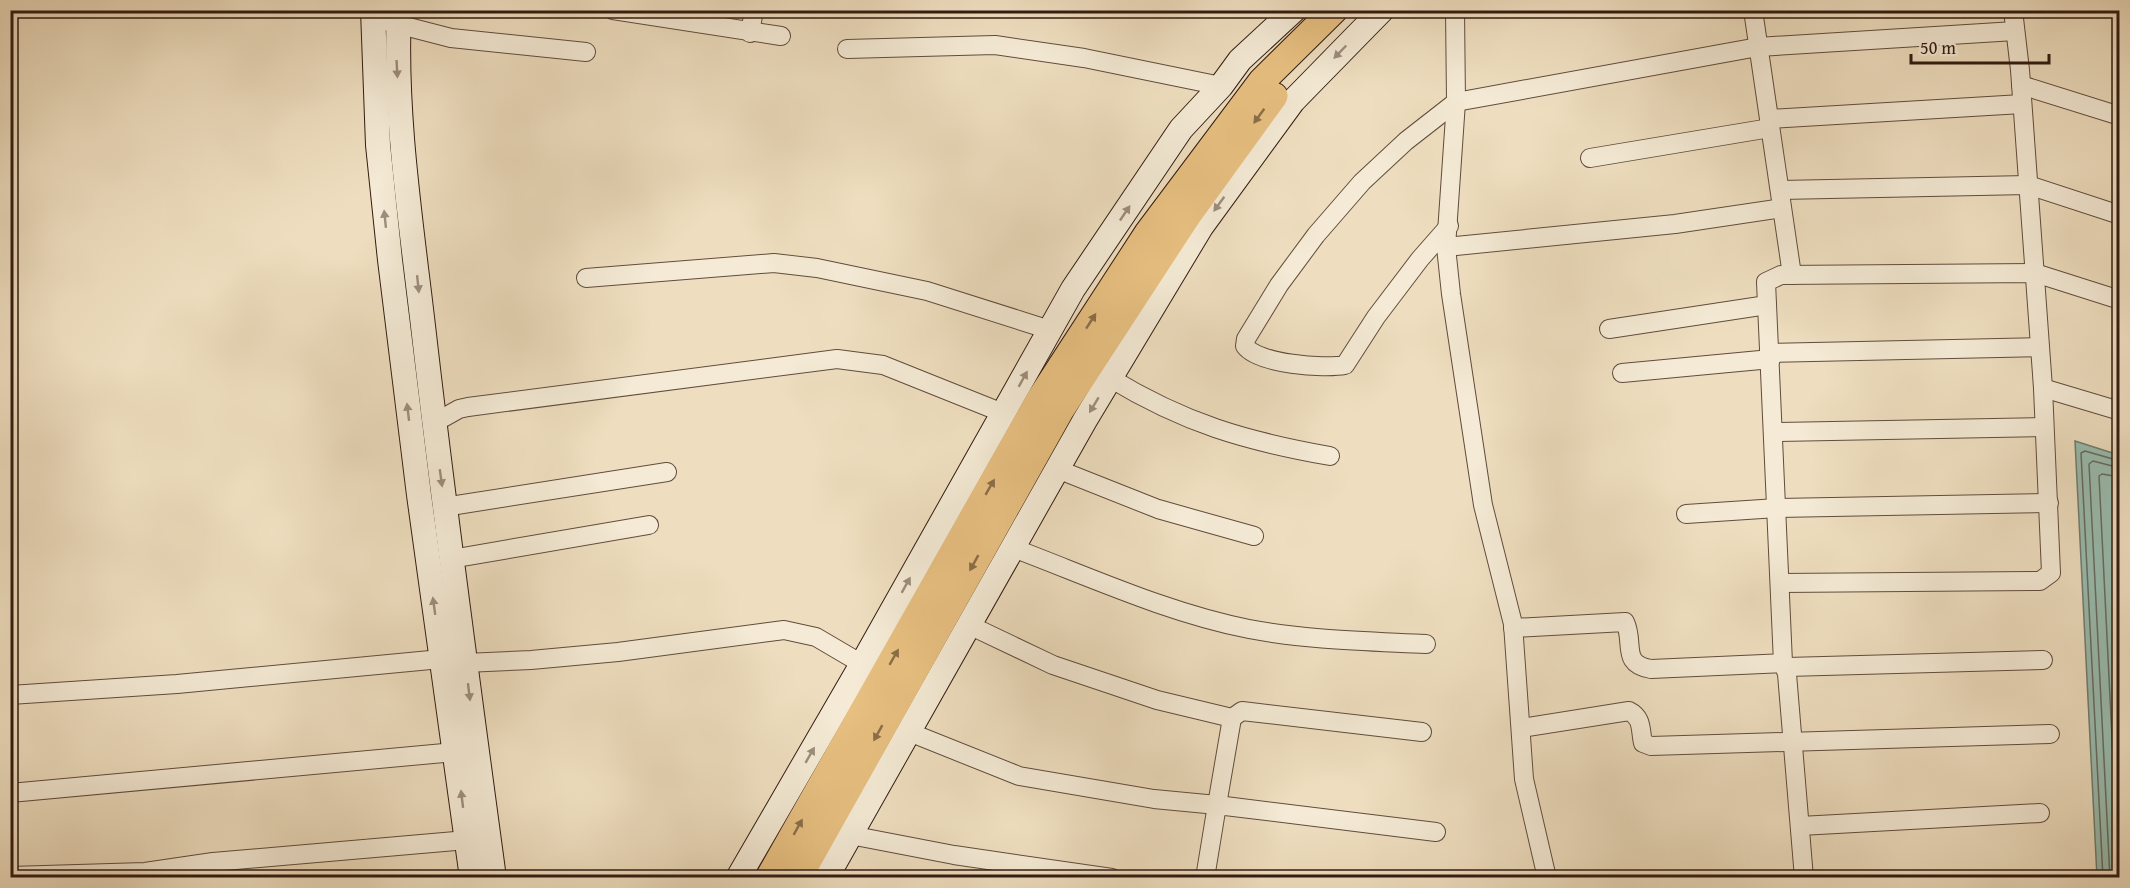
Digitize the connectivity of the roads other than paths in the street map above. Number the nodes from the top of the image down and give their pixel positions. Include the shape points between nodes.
1 (613, 10) edge
2 (754, 10) edge
3 (1294, 10) edge
4 (1334, 10) edge
5 (1355, 10) edge
6 (1382, 10) edge
7 (1455, 10) edge
8 (1753, 10) edge
9 (2013, 10) edge
10 (373, 14) edge
11 (399, 17) edge
12 (2015, 31) junction
13 (750, 33) junction
14 (781, 36) dead end
15 (1758, 47) junction
16 (848, 50) dead end
17 (586, 52) dead end
18 (2021, 85) junction
19 (1221, 86) junction
20 (1456, 102) junction
21 (2022, 104) junction
22 (2120, 116) edge
23 (1770, 123) junction
24 (1590, 158) dead end
25 (2028, 185) junction
26 (1781, 199) junction
27 (2120, 214) edge
28 (1449, 226) junction
29 (1446, 247) junction
30 (2035, 273) junction
31 (1792, 275) junction
32 (586, 278) dead end
33 (2120, 300) edge
34 (1767, 305) junction
35 (1609, 329) dead end
36 (1050, 330) junction
37 (2040, 346) junction
38 (1771, 356) junction
39 (1622, 373) dead end
40 (1110, 378) junction
41 (2043, 388) junction
42 (2120, 411) edge
43 (1003, 413) junction
44 (434, 423) junction
45 (2044, 427) junction
46 (1774, 432) junction
47 (1330, 456) dead end
48 (1057, 470) junction
49 (667, 472) dead end
50 (2049, 503) junction
51 (444, 507) junction
52 (1777, 508) junction
53 (1686, 514) dead end
54 (649, 525) dead end
55 (1254, 536) dead end
56 (1013, 548) junction
57 (451, 559) junction
58 (1780, 583) junction
59 (969, 625) junction
60 (1513, 628) junction
61 (1426, 644) dead end
62 (441, 659) junction
63 (2043, 660) dead end
64 (465, 663) junction
65 (862, 664) junction
66 (1785, 665) junction
67 (10, 695) edge
68 (1232, 718) junction
69 (1521, 728) junction
70 (909, 732) junction
71 (1422, 732) dead end
72 (2050, 734) dead end
73 (1793, 743) junction
74 (455, 752) junction
75 (10, 793) edge
76 (1217, 805) junction
77 (2040, 813) dead end
78 (1800, 826) junction
79 (1436, 832) dead end
80 (850, 835) junction
81 (467, 840) junction
82 (10, 876) edge
83 (472, 878) edge
84 (494, 878) edge
85 (738, 878) edge
86 (769, 878) edge
87 (798, 878) edge
88 (826, 878) edge
89 (1112, 878) edge
90 (1205, 878) edge
91 (1548, 878) edge
92 (1804, 878) edge

1 - 13 street
2 - 13 street
3 - 19 main road via 1240,60
86 -> 4 main road via 1040,399 1142,243 1262,81
5 -> 87 main road via 1280,87 1187,216 1061,409
6 -> 40 main road via 1293,101 1201,227
7 - 20 street
8 - 15 street
9 - 12 street
10 - 11 street
62 -> 10 main road via 386,226 378,145
11 - 17 street via 451,38
11 -> 44 main road via 396,64
12 - 15 street
12 - 18 street
13 - 14 street
15 - 20 street
15 - 23 street
16 - 19 street via 995,45 1084,58
18 - 21 street
18 - 22 street
36 -> 19 main road via 1073,289 1181,129
20 - 28 street
20 - 28 street via 1384,161 1316,235 1279,285 1245,339 1245,346 1258,356 1287,363 1345,365 1420,258
21 - 23 street
21 - 25 street
23 - 24 street
23 - 26 street
25 - 26 street
25 - 27 street
25 - 30 street
26 - 29 street via 1655,226
26 - 31 street
28 - 29 street
29 - 60 street via 1483,505
30 - 31 street
30 - 33 street
30 - 37 street
31 - 34 street via 1772,277 1766,282
32 - 36 street via 774,263 927,291
34 - 35 street
34 - 38 street
43 -> 36 main road
37 - 38 street
37 - 41 street
38 - 39 street
38 - 46 street
40 - 47 street via 1149,402 1208,428
40 -> 48 main road
41 - 42 street
41 - 45 street
43 - 44 street via 883,365 837,359 468,407
65 -> 43 main road
44 -> 51 main road
45 - 46 street
45 - 50 street
46 - 52 street
48 - 55 street via 1158,509
48 - 56 main road
49 - 51 street
50 - 52 street
50 - 58 street via 2053,568 2047,578
51 - 57 main road
52 - 53 street
52 - 58 street
54 - 57 street
56 - 59 main road
56 - 61 street via 1135,594 1247,629 1302,638
57 - 64 main road
58 - 66 street
59 - 68 street via 1091,679
59 - 70 main road
60 - 66 street via 1625,622 1632,661 1651,669
60 - 69 street
62 - 64 street
62 - 67 street
62 - 74 main road
63 - 66 street
64 - 65 street via 618,652 784,630 816,637
64 -> 84 main road
85 -> 65 main road
66 - 73 street
68 - 71 street via 1242,711
68 - 76 street
69 - 73 street via 1629,711 1641,723 1643,743 1651,746
69 - 91 street via 1524,779
70 - 76 street via 1019,776 1154,799
70 - 80 main road
72 - 73 street
73 - 78 street
74 - 75 street
81 -> 74 main road
76 - 79 street
76 - 90 street
77 - 78 street
78 - 92 street
80 - 88 main road
80 - 89 street
81 - 82 street via 213,862 145,872
81 - 83 main road

